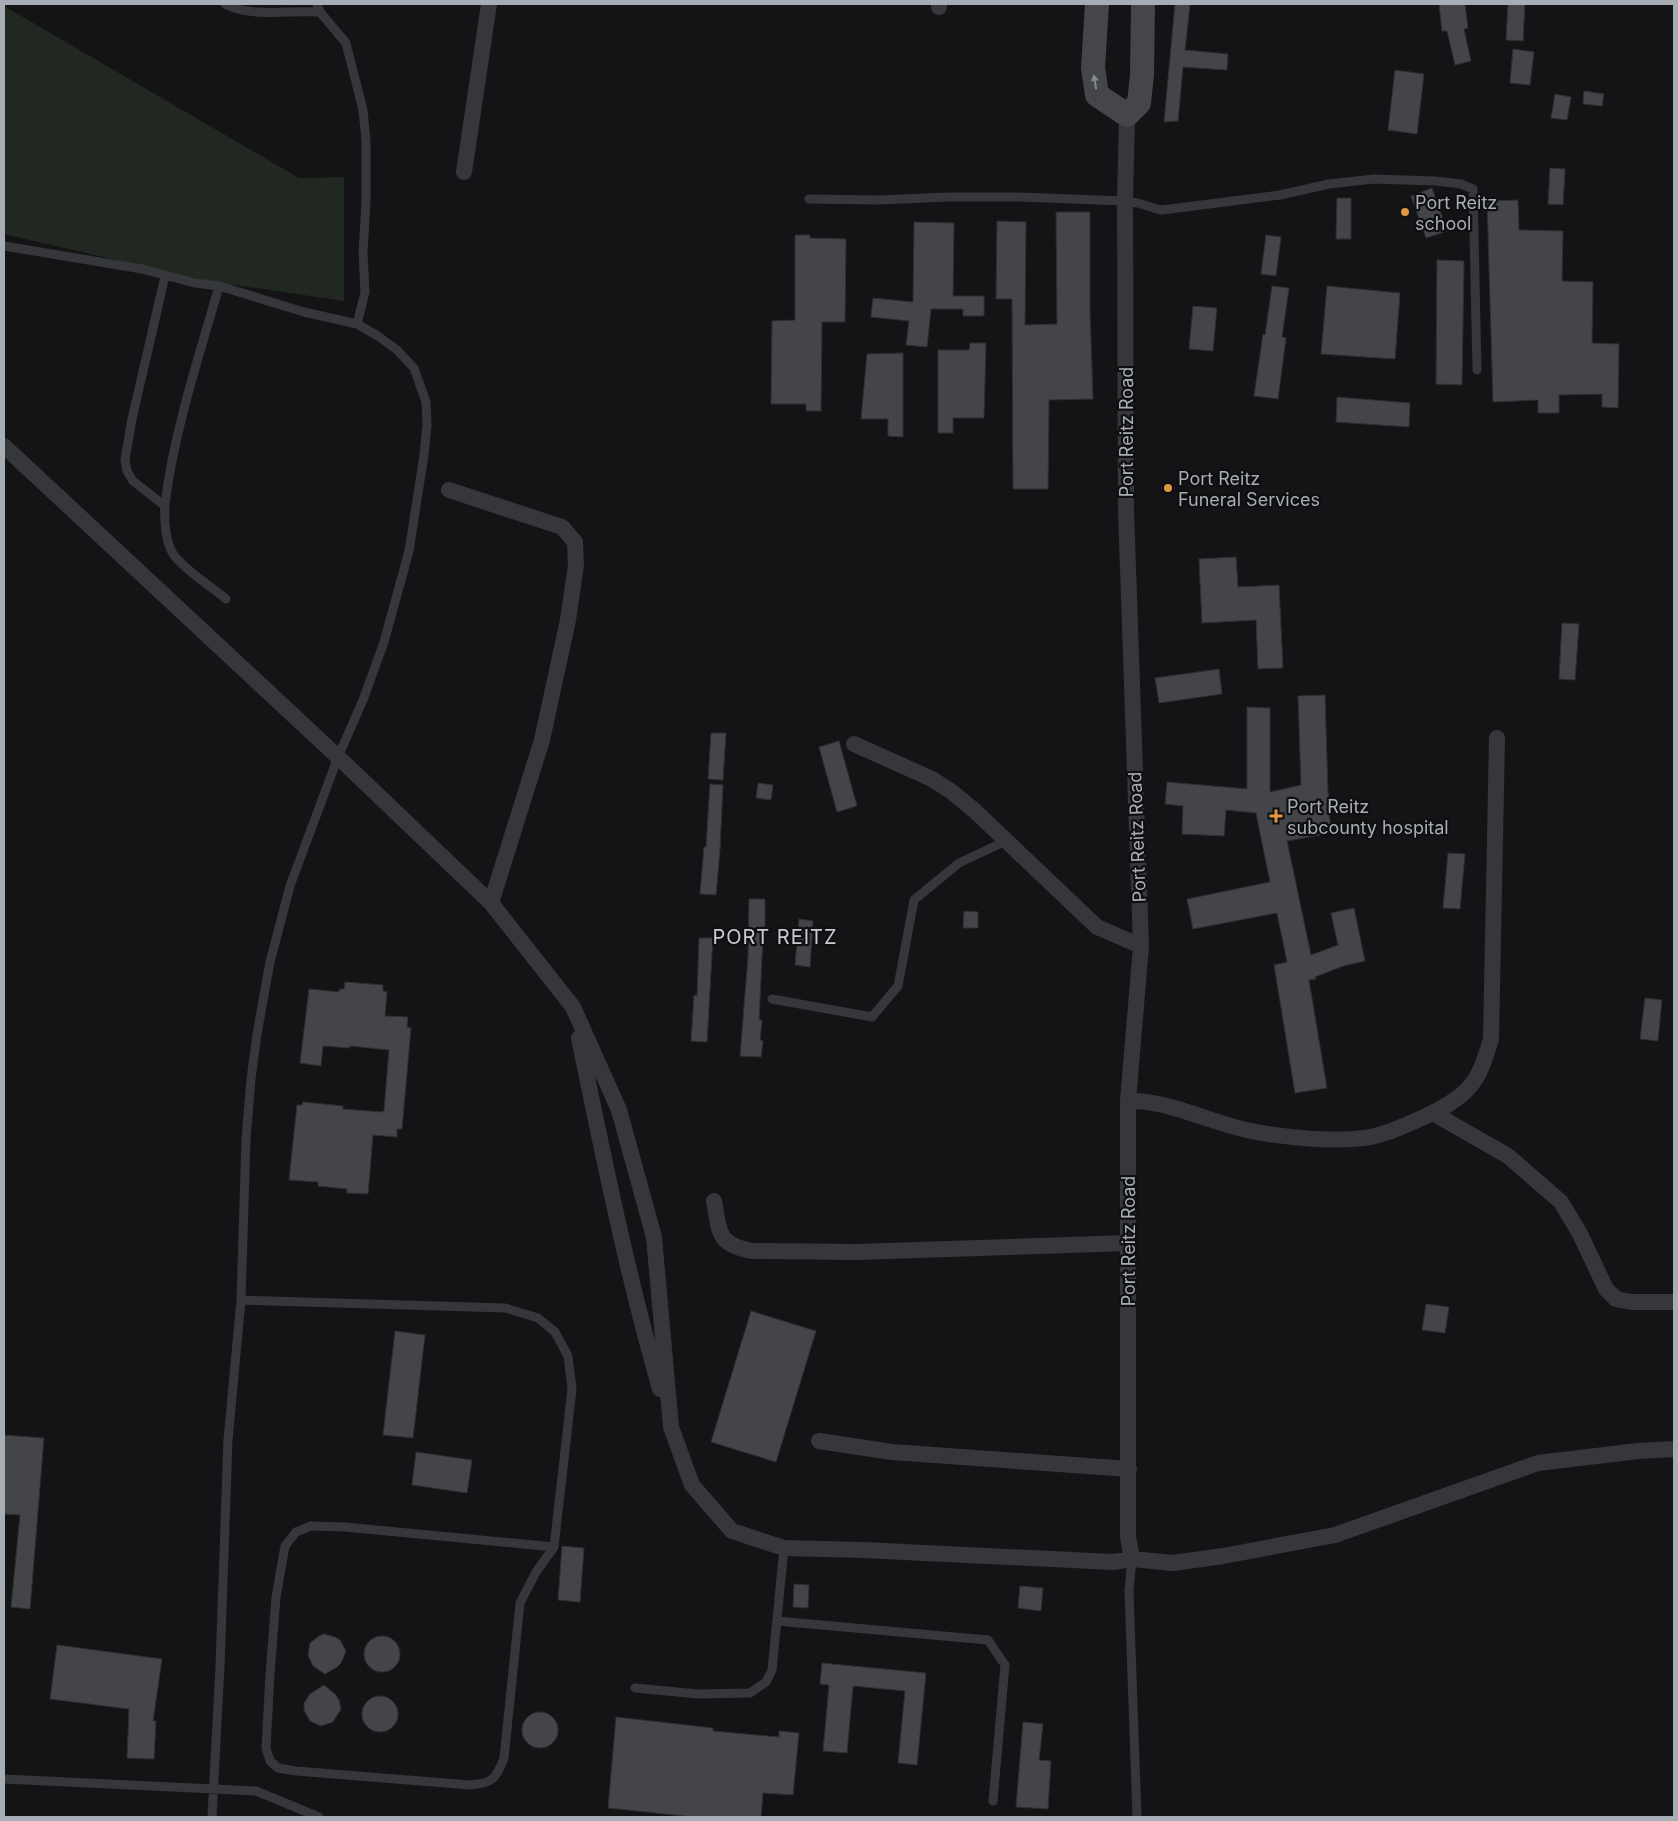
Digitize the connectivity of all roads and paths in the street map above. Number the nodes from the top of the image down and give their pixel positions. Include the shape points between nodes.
1 (225, 4) edge
2 (489, 4) edge
3 (1096, 4) edge
4 (1143, 4) edge
5 (319, 8) edge
6 (1127, 114) junction
7 (464, 172) dead end
8 (810, 199) dead end
9 (1125, 201) junction
10 (4, 246) edge
11 (165, 276) junction
12 (219, 286) junction
13 (357, 324) junction
14 (1477, 370) dead end
15 (4, 446) edge
16 (449, 490) dead end
17 (165, 506) junction
18 (226, 598) dead end
19 (1497, 738) dead end
20 (854, 744) dead end
21 (338, 757) junction
22 (1006, 841) junction
23 (491, 903) junction
24 (1141, 946) junction
25 (772, 999) dead end
26 (573, 1007) junction
27 (1128, 1101) junction
28 (1433, 1113) junction
29 (714, 1200) dead end
30 (1128, 1243) junction
31 (241, 1300) junction
32 (1674, 1302) edge
33 (671, 1427) junction
34 (820, 1441) dead end
35 (1674, 1449) edge
36 (1129, 1469) junction
37 (554, 1547) junction
38 (784, 1548) junction
39 (1132, 1559) junction
40 (777, 1621) junction
41 (635, 1688) dead end
42 (4, 1778) edge
43 (215, 1790) junction
44 (993, 1801) dead end
45 (212, 1817) edge
46 (318, 1817) edge
47 (1137, 1817) edge

1 - 5 lane via 264,13
2 - 7 street
6 -> 3 main road via 1097,95 1093,68
4 - 6 main road via 1139,103
5 - 13 lane via 346,43 366,142 363,252 366,292
6 - 9 street, Port Reitz Road
8 - 9 lane via 1020,197
9 - 14 lane via 1160,210 1374,179 1434,181 1473,188
9 - 24 street, Port Reitz Road via 1126,510
10 - 11 lane via 142,269
11 - 12 lane
11 - 17 lane via 125,459 133,481
12 - 13 lane via 304,312
12 - 17 lane via 175,447
13 - 21 lane via 397,350 414,368 426,402 427,425 409,551 384,642
15 - 21 street
16 - 23 street via 562,527 575,542 576,565 569,611 542,740
17 - 18 lane via 167,538 172,554
19 - 28 street via 1491,1039 1472,1085
20 - 22 street via 932,779 975,811
21 - 23 street
21 - 31 lane via 290,886 270,962 251,1078
22 - 24 street via 1097,927
22 - 25 lane via 959,863 914,900 898,986 872,1017
23 - 26 street
24 - 27 street, Port Reitz Road
26 - 33 street via 629,1266
26 - 33 street via 619,1110 654,1237
27 - 28 street via 1140,1100 1245,1130 1334,1139 1375,1136
27 - 30 street, Port Reitz Road
28 - 32 street via 1508,1156 1561,1202 1606,1289 1616,1299
29 - 30 street via 720,1233 725,1241 752,1251 856,1252
30 - 36 street, Port Reitz Road
31 - 37 lane via 505,1308 538,1318 555,1332 568,1356 572,1389
31 - 43 lane via 228,1440
33 - 38 street via 692,1485 732,1531
34 - 36 street via 892,1452
35 - 39 street via 1638,1450 1538,1463 1335,1535 1172,1563
36 - 39 street, Port Reitz Road via 1128,1537
37 - 37 lane via 520,1603 504,1758 497,1776 486,1783 461,1784 296,1771 278,1768 270,1761 266,1748 276,1597 285,1546 296,1532 311,1526 345,1527
38 - 39 street via 1113,1562
38 - 40 lane
39 - 47 lane via 1129,1591
40 - 41 lane via 772,1670 766,1682 750,1693 698,1694
40 - 44 lane via 988,1640 1005,1665
42 - 43 lane
43 - 45 lane
43 - 46 lane via 262,1792

